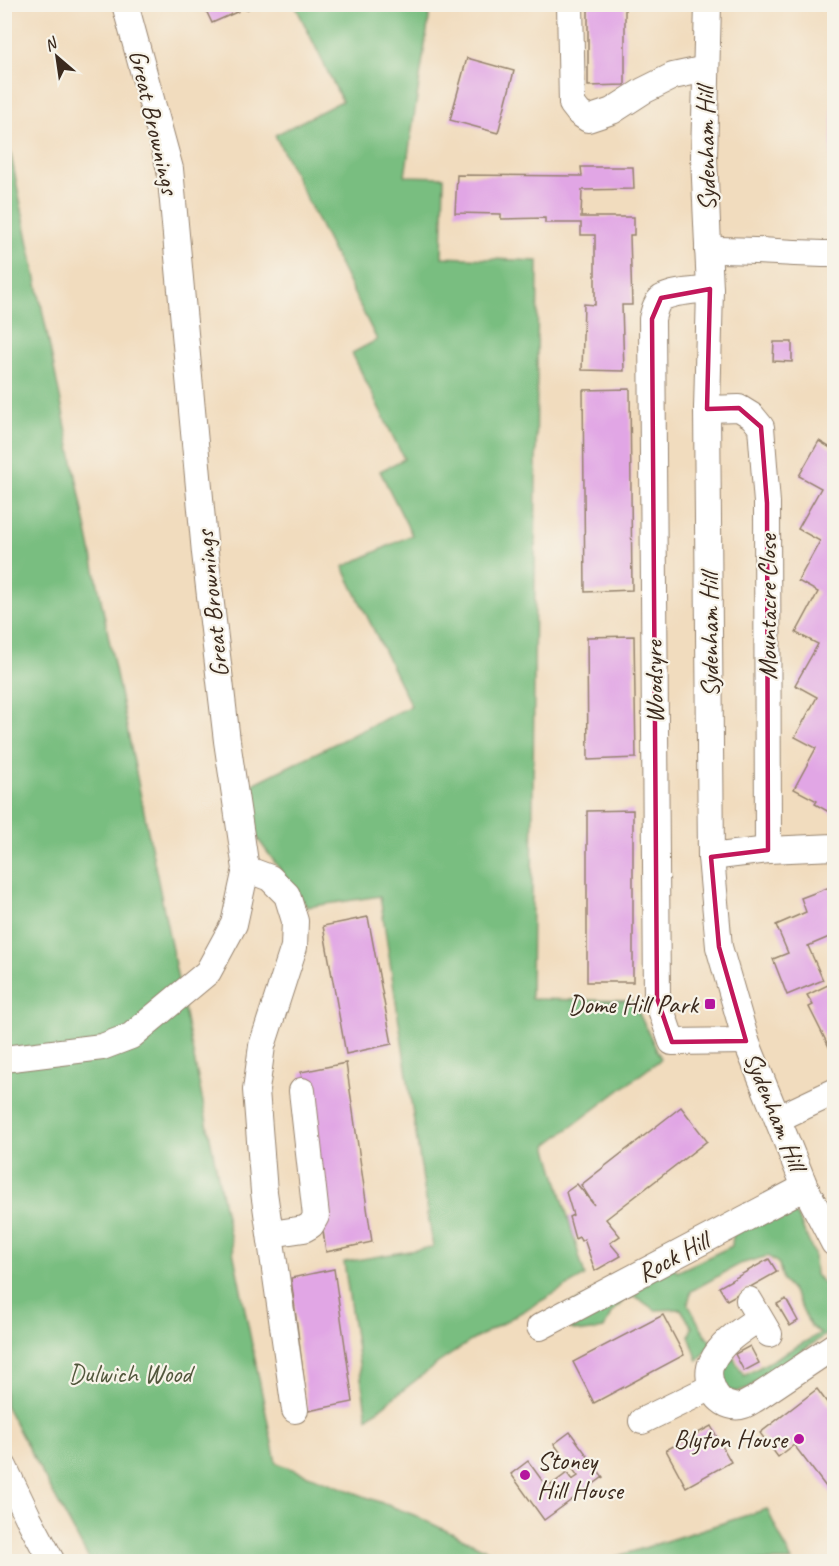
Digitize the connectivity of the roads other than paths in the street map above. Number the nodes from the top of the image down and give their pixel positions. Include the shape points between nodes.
1 (125, 4) edge
2 (570, 4) edge
3 (708, 4) edge
4 (706, 69) junction
5 (708, 250) junction
6 (834, 254) edge
7 (710, 289) junction
8 (707, 409) junction
9 (834, 847) edge
10 (768, 850) junction
11 (711, 857) junction
12 (246, 869) junction
13 (746, 1041) junction
14 (4, 1059) edge
15 (302, 1091) dead end
16 (834, 1092) edge
17 (779, 1118) junction
18 (805, 1187) junction
19 (271, 1234) junction
20 (834, 1243) edge
21 (759, 1317) dead end
22 (540, 1327) dead end
23 (834, 1346) edge
24 (712, 1387) junction
25 (296, 1410) dead end
26 (642, 1421) dead end
27 (4, 1467) edge
28 (52, 1562) edge

1 - 12 street, Great Brownings via 170,169 206,554
2 - 4 street via 572,104 588,119 612,111 674,76
3 - 4 street, Sydenham Hill
4 - 5 street, Sydenham Hill
5 - 6 street
5 - 7 street, Sydenham Hill
7 - 8 street, Sydenham Hill
7 - 13 street, Woodsyre via 661,298 651,319 657,998 672,1042
8 - 10 street, Mountacre Close via 739,408 761,428 767,502
8 - 11 street, Sydenham Hill
9 - 10 street
10 - 11 street
11 - 13 street, Sydenham Hill via 719,947
12 - 14 street, Great Brownings via 234,924 208,972 131,1036 102,1047
12 - 19 street via 270,878 287,895 295,921 294,947 262,1046 256,1090
13 - 17 street, Sydenham Hill
15 - 19 street via 316,1216 304,1229
16 - 17 street
17 - 18 street, Sydenham Hill
18 - 20 street, Sydenham Hill
18 - 22 street, Rock Hill
19 - 25 street
21 - 24 street via 717,1353 710,1365
23 - 24 street via 743,1405 725,1404
24 - 26 street
27 - 28 street

